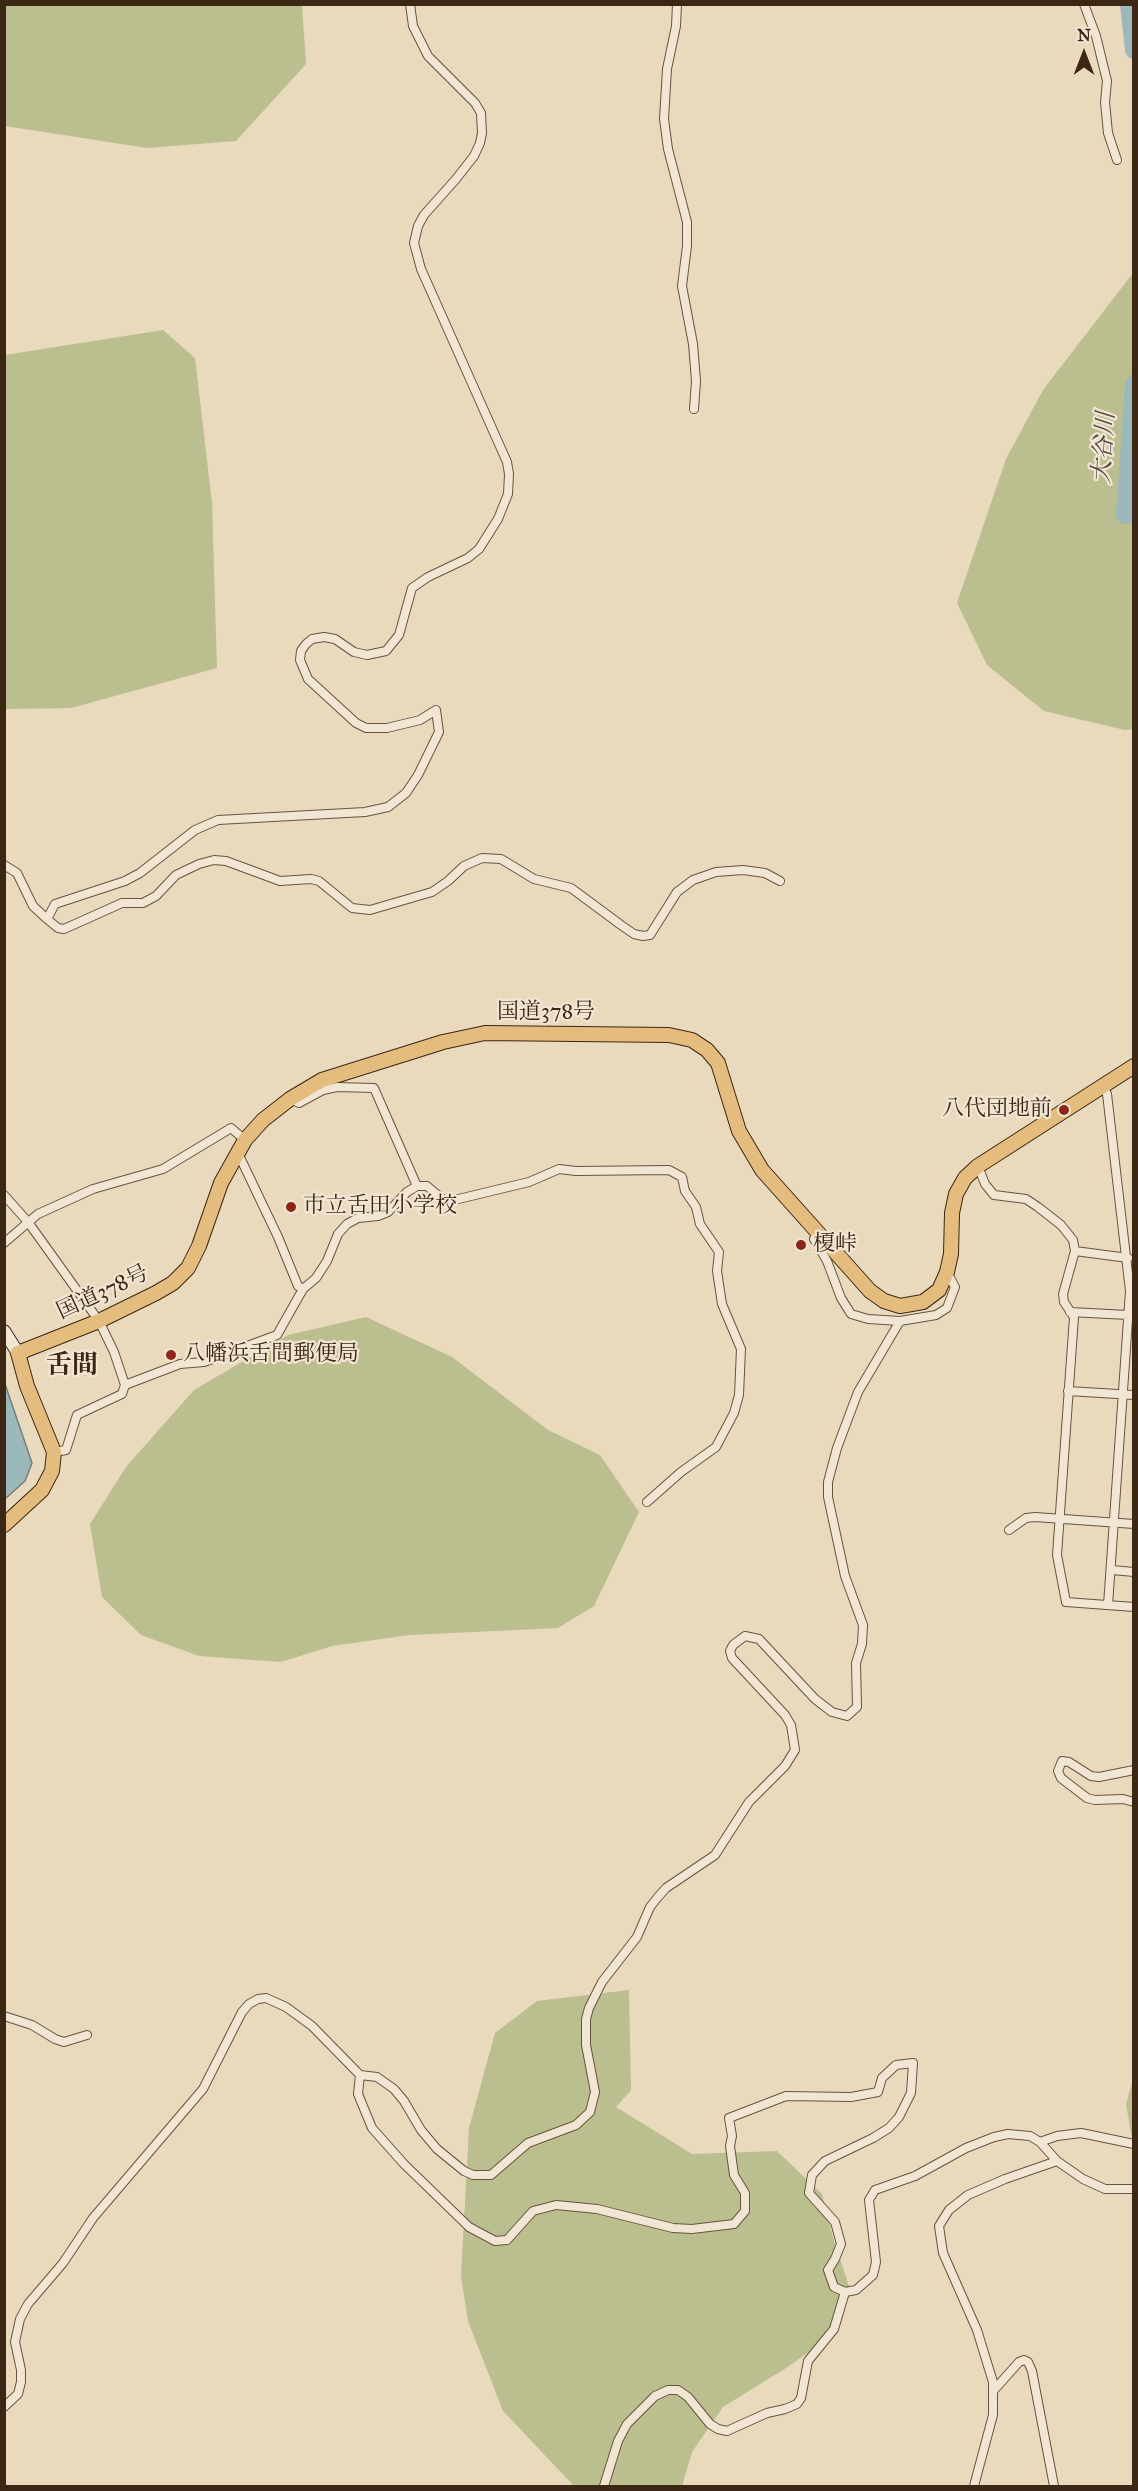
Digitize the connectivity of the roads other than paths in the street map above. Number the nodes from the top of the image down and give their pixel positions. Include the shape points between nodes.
1 (410, 4) edge
2 (677, 4) edge
3 (1084, 4) edge
4 (1117, 160) dead end
5 (694, 409) dead end
6 (4, 865) edge
7 (780, 881) dead end
8 (47, 919) junction
9 (1134, 1066) edge
10 (1103, 1085) junction
11 (290, 1099) junction
12 (241, 1146) junction
13 (978, 1166) junction
14 (417, 1186) junction
15 (4, 1195) edge
16 (28, 1222) junction
17 (818, 1232) junction
18 (4, 1243) edge
19 (1075, 1251) junction
20 (1128, 1258) junction
21 (1131, 1271) edge
22 (947, 1272) junction
23 (303, 1290) junction
24 (1132, 1293) edge
25 (1070, 1312) junction
26 (1128, 1315) junction
27 (99, 1321) junction
28 (900, 1321) junction
29 (4, 1331) edge
30 (18, 1353) junction
31 (125, 1385) junction
32 (1068, 1391) junction
33 (1122, 1394) junction
34 (1134, 1395) edge
35 (54, 1452) junction
36 (648, 1502) dead end
37 (1058, 1520) junction
38 (1114, 1522) junction
39 (1134, 1524) edge
40 (4, 1525) edge
41 (1009, 1530) dead end
42 (1112, 1570) junction
43 (1134, 1572) edge
44 (1108, 1605) junction
45 (1134, 1607) edge
46 (1134, 1770) edge
47 (1134, 1802) edge
48 (4, 2016) edge
49 (87, 2035) dead end
50 (360, 2075) junction
51 (1040, 2142) junction
52 (1134, 2144) edge
53 (1057, 2161) junction
54 (1134, 2188) edge
55 (845, 2292) junction
56 (994, 2390) junction
57 (4, 2407) edge
58 (603, 2487) edge
59 (974, 2487) edge
60 (1053, 2487) edge

1 - 8 street via 413,26 428,56 481,113 482,133 474,156 424,215 414,243 421,269 507,462 508,494 479,549 412,588 399,634 386,651 367,655 324,637 306,644 300,660 308,679 356,723 366,728 387,728 420,720 436,710 439,732 406,793 388,807 365,812 218,820 195,830 125,881 55,904
2 - 5 street via 664,119 687,222 682,286 693,344
3 - 4 street via 1107,81 1107,133
6 - 8 street via 17,873 33,906
7 - 8 street via 765,873 743,870 716,872 693,880 677,892 650,935 643,936 634,934 571,888 534,879 501,859 482,858 464,866 432,892 370,910 352,908 319,881 280,881 214,860 176,875 156,896 143,903 122,903 71,928 58,928
9 - 10 highway, 国道378号
10 - 13 highway, 国道378号
10 - 20 street
11 - 12 highway, 国道378号 via 263,1120
11 - 14 street via 299,1102 337,1087 374,1088
11 - 17 highway, 国道378号 via 322,1080 485,1033 669,1035 692,1040 718,1063 748,1149
12 - 16 street via 231,1128 163,1170 93,1189
12 - 23 street via 298,1286
12 - 27 highway, 国道378号 via 221,1184 188,1268 156,1293
13 - 19 street via 994,1195 1026,1199 1038,1207 1061,1225 1073,1240
13 - 22 highway, 国道378号 via 956,1194
14 - 23 street via 388,1212 347,1224 316,1278
14 - 36 street via 427,1186 446,1202 529,1182 559,1169 669,1170 682,1177 700,1224 719,1252 717,1271 722,1304 741,1349 739,1395 716,1447
15 - 16 street
16 - 18 street
16 - 27 street
17 - 22 highway, 国道378号 via 870,1291 900,1306 923,1302 939,1290
17 - 28 street via 814,1239 851,1314
19 - 20 street
19 - 25 street via 1063,1294
20 - 21 street
21 - 24 street
22 - 28 street via 955,1287 947,1308 936,1315
23 - 31 street via 277,1335
24 - 26 street
25 - 26 street
25 - 32 street via 1074,1317
26 - 33 street
27 - 30 highway, 国道378号
27 - 31 street
28 - 50 street via 858,1392 828,1482 845,1576 863,1625 856,1663 857,1707 847,1716 832,1712 759,1639 745,1636 733,1645 732,1658 791,1725 795,1750 785,1766 748,1802 716,1855 658,1897 637,1937 602,1982 586,2019 586,2045 595,2092 590,2112 576,2125 528,2143 491,2175 473,2175 437,2149 394,2089 376,2077
29 - 30 main road
30 - 35 highway
31 - 35 street via 122,1394 77,1415 66,1450
32 - 33 street
32 - 37 street
33 - 34 street
33 - 38 street
35 - 40 highway via 42,1490
37 - 38 street
37 - 41 street via 1026,1518
37 - 44 street via 1057,1555 1066,1602
38 - 39 street
38 - 42 street
42 - 43 street
42 - 44 street
44 - 45 street
46 - 47 street via 1099,1777 1062,1761 1058,1771 1061,1778 1088,1798
48 - 49 street via 64,2042
50 - 55 street via 358,2094 372,2128 469,2227 501,2242 533,2211 556,2205 597,2209 673,2228 734,2224 745,2211 745,2193 734,2175 729,2118 786,2096 851,2097 878,2092 882,2078 896,2065 913,2062 911,2093 899,2117 873,2138 825,2162 809,2184 809,2193 835,2222 841,2244 828,2270 832,2284
50 - 57 street via 312,2026 286,2007 266,1998 249,2004 229,2035 204,2089 93,2218 63,2263 28,2304 15,2342 21,2382 18,2394
51 - 52 street via 1081,2133
51 - 53 street
51 - 55 street via 1020,2134 994,2137 915,2176 875,2190 869,2200 876,2262 873,2275 856,2290
53 - 54 street via 1095,2186
53 - 56 street via 968,2196 949,2210 939,2226 943,2253 981,2342
55 - 58 street via 834,2329 808,2361 801,2398 796,2404 727,2431 710,2424 678,2390 662,2393 627,2424
56 - 59 street via 993,2415
56 - 60 street via 1019,2362 1028,2362

